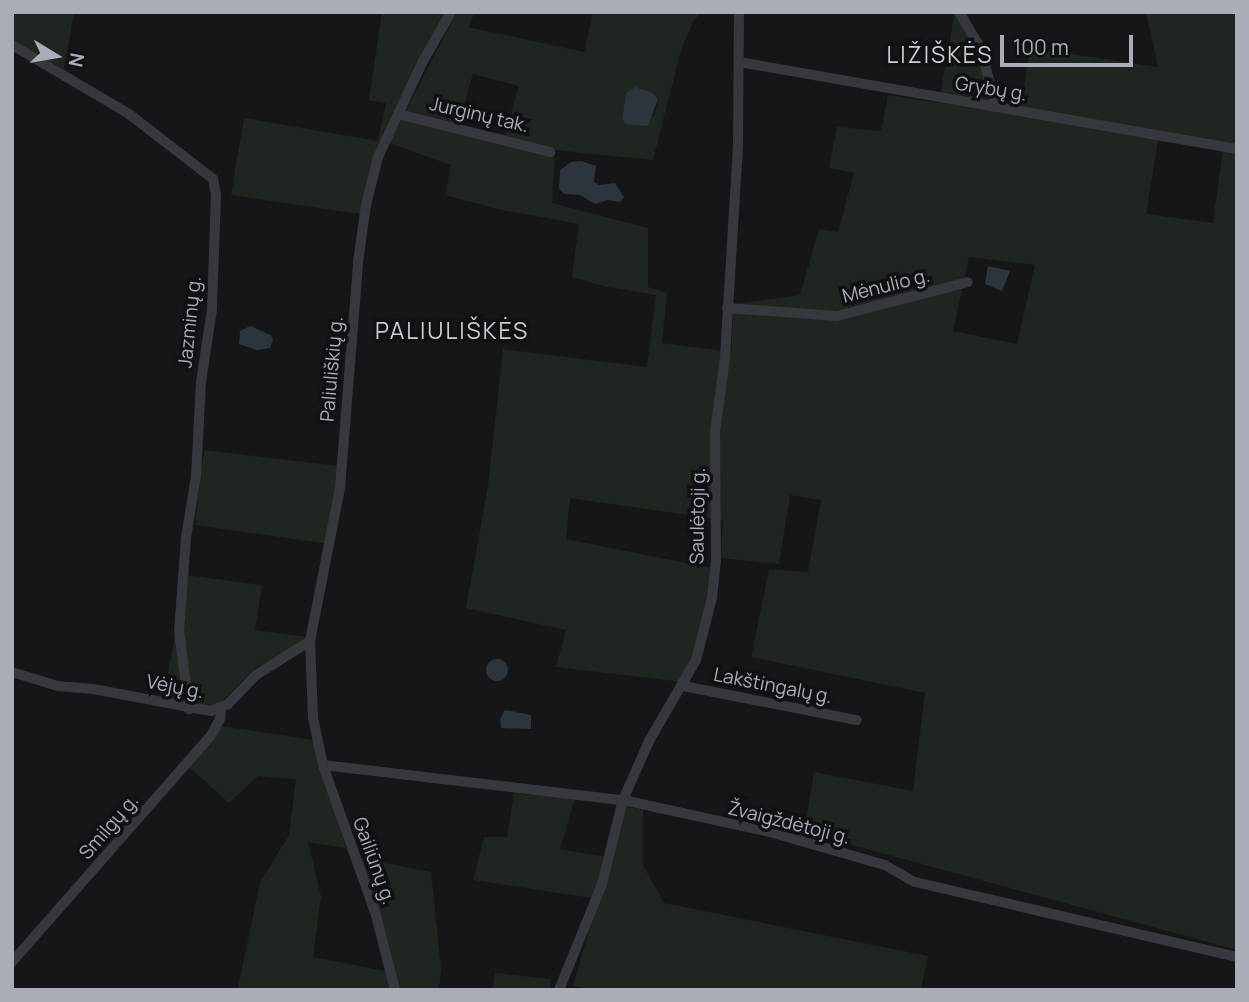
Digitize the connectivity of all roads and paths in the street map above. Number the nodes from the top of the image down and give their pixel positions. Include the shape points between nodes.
1 (451, 12) edge
2 (739, 12) edge
3 (959, 12) edge
4 (12, 45) edge
5 (739, 62) junction
6 (996, 107) junction
7 (398, 114) junction
8 (1237, 149) edge
9 (550, 152) dead end
10 (968, 282) dead end
11 (727, 308) junction
12 (310, 641) junction
13 (12, 672) edge
14 (683, 686) junction
15 (189, 709) junction
16 (221, 709) junction
17 (856, 720) dead end
18 (318, 744) joint
19 (323, 765) junction
20 (623, 800) junction
21 (12, 945) edge
22 (26, 948) junction
23 (1237, 957) edge
24 (12, 962) edge
25 (395, 990) edge
26 (559, 990) edge

1 - 7 street, Paliuliškių g.
2 - 5 street, Saulėtoji g.
3 - 6 street via 981,48
4 - 15 street, Jazminų g. via 129,114 213,179 212,309 201,382 179,631
5 - 6 street, Grybų g.
5 - 11 street, Saulėtoji g.
6 - 8 street, Grybų g.
7 - 9 street, Jurginų tak.
7 - 12 street, Paliuliškių g. via 379,157 366,205 340,488
10 - 11 street, Mėnulio g. via 837,316
11 - 14 street, Saulėtoji g. via 715,432 712,598 703,639
12 - 16 street, Vėjų g. via 256,675
12 - 18 street, Paliuliškių g.
13 - 15 street, Vėjų g. via 58,686
14 - 17 street, Lakštingalų g.
14 - 20 street, Saulėtoji g. via 646,748
15 - 16 street, Vėjų g.
16 - 22 street, Smilgų g. via 210,737
18 - 19 street, Gailiūnų g.
19 - 20 street, Žvaigždėtoji g.
19 - 25 street, Gailiūnų g. via 376,915
20 - 23 street, Žvaigždėtoji g. via 770,832 885,865 915,882
20 - 26 street, Saulėtoji g. via 602,884
21 - 22 street
22 - 24 street, Smilgų g.

